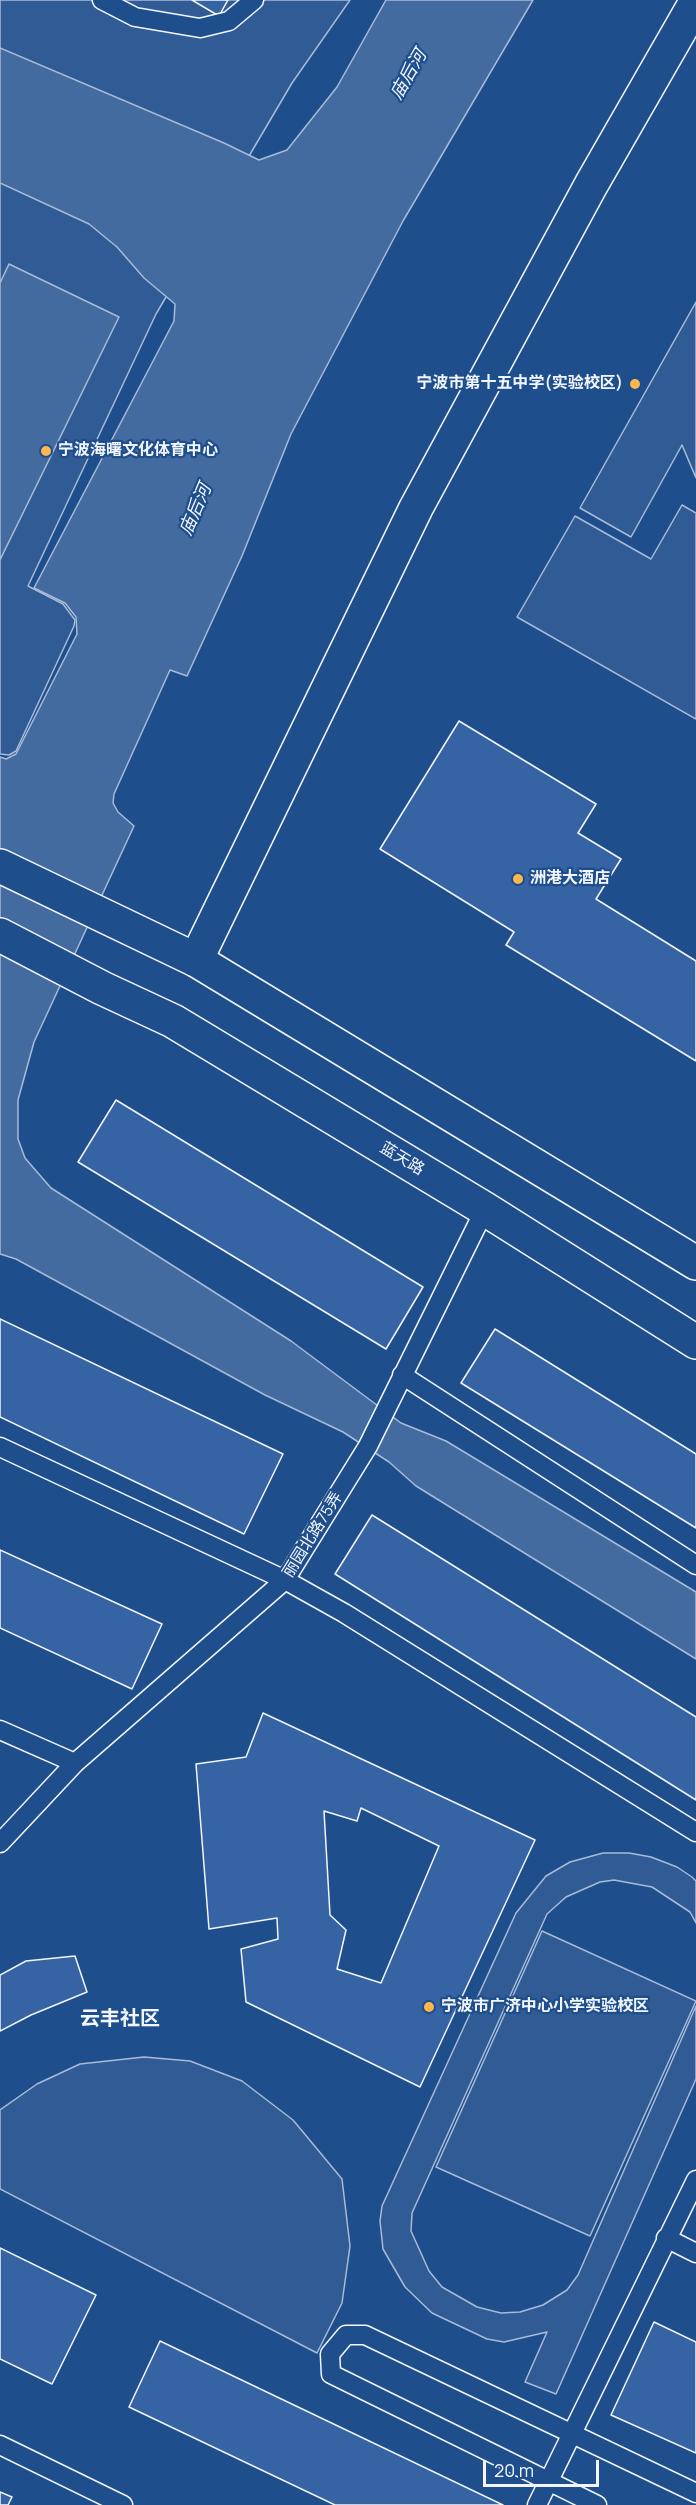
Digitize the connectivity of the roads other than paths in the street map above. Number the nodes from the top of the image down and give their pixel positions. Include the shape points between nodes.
1 (102, 0) edge
2 (254, 0) edge
3 (696, 2) edge
4 (0, 866) edge
5 (0, 935) edge
6 (196, 960) junction
7 (485, 1209) junction
8 (696, 1263) edge
9 (696, 1342) edge
10 (402, 1375) junction
11 (0, 1447) edge
12 (696, 1565) edge
13 (285, 1580) junction
14 (0, 1730) edge
15 (75, 1763) junction
16 (696, 1832) edge
17 (0, 1843) edge
18 (696, 2180) edge
19 (666, 2238) junction
20 (696, 2253) edge
21 (573, 2434) junction
22 (0, 2445) edge
23 (549, 2481) junction
24 (696, 2493) edge
25 (123, 2505) edge
26 (537, 2505) edge
27 (597, 2505) edge

1 - 2 lane via 135,18 200,28 229,21
3 - 6 street via 591,185 416,508
4 - 6 street
5 - 7 street, 蓝天路 via 173,1021
6 - 8 street
7 - 9 street, 蓝天路
7 - 10 lane, 丽园北路75弄
10 - 12 lane
10 - 13 lane, 丽园北路75弄 via 368,1446
11 - 13 lane
13 - 15 lane, 丽园北路75弄
13 - 16 lane via 344,1612
14 - 15 lane
15 - 17 lane, 丽园北路75弄
18 - 19 lane
19 - 20 lane
19 - 21 lane
21 - 23 lane
21 - 23 lane via 365,2334 346,2335 330,2354 331,2374
21 - 24 lane
22 - 25 lane
23 - 26 lane
23 - 27 lane

